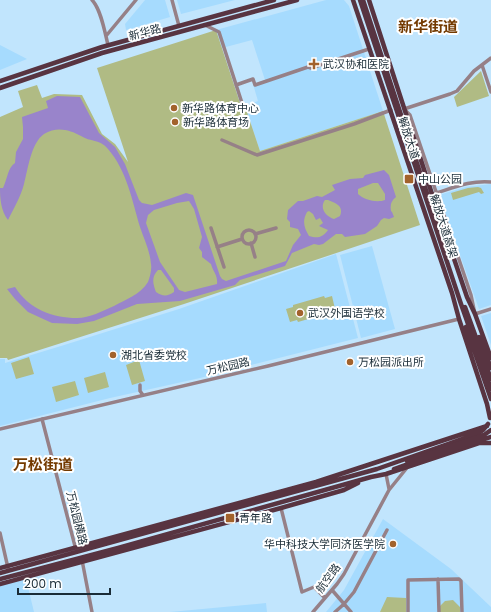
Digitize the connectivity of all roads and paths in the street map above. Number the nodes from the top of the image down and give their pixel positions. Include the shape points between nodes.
1 (92, 0) edge
2 (136, 0) edge
3 (172, 0) edge
4 (274, 0) edge
5 (297, 0) edge
6 (352, 0) edge
7 (360, 0) edge
8 (364, 0) edge
9 (369, 0) edge
10 (204, 25) junction
11 (178, 26) junction
12 (106, 36) junction
13 (108, 46) junction
14 (369, 49) junction
15 (491, 58) edge
16 (482, 65) junction
17 (0, 81) edge
18 (236, 85) junction
19 (0, 88) edge
20 (491, 92) edge
21 (242, 103) dead end
22 (404, 109) junction
23 (391, 110) junction
24 (222, 140) dead end
25 (491, 182) edge
26 (434, 194) junction
27 (245, 224) dead end
28 (211, 228) dead end
29 (276, 228) dead end
30 (246, 230) junction
31 (255, 234) junction
32 (242, 239) junction
33 (251, 243) junction
34 (217, 247) junction
35 (255, 257) dead end
36 (224, 267) dead end
37 (462, 303) junction
38 (491, 309) edge
39 (475, 314) junction
40 (459, 319) junction
41 (324, 347) dead end
42 (325, 352) junction
43 (491, 358) edge
44 (491, 368) edge
45 (491, 379) edge
46 (140, 385) dead end
47 (491, 389) edge
48 (143, 395) junction
49 (491, 399) edge
50 (491, 418) edge
51 (42, 419) junction
52 (487, 425) junction
53 (0, 429) edge
54 (491, 430) edge
55 (491, 438) edge
56 (491, 443) edge
57 (407, 465) junction
58 (377, 469) junction
59 (386, 474) junction
60 (369, 478) junction
61 (338, 480) junction
62 (312, 482) junction
63 (389, 490) junction
64 (305, 495) junction
65 (287, 507) junction
66 (281, 508) junction
67 (223, 518) junction
68 (196, 519) junction
69 (170, 521) junction
70 (199, 530) junction
71 (387, 530) dead end
72 (0, 533) edge
73 (182, 535) junction
74 (150, 538) junction
75 (75, 547) junction
76 (56, 552) junction
77 (76, 553) junction
78 (82, 560) junction
79 (0, 568) edge
80 (8, 568) junction
81 (60, 568) junction
82 (27, 569) junction
83 (0, 573) edge
84 (0, 579) edge
85 (438, 579) junction
86 (0, 584) edge
87 (332, 590) junction
88 (326, 598) junction
89 (344, 604) junction
90 (92, 612) edge
91 (313, 612) edge
92 (335, 612) edge
93 (351, 612) edge
94 (408, 612) edge
95 (439, 612) edge
96 (462, 612) edge

1 - 12 street
2 - 12 street
3 - 11 street
4 - 11 main road, 新华路
5 - 10 main road, 新华路
6 - 14 main road, 解放大道
7 - 37 main road, 解放大道高架
8 - 37 main road, 解放大道高架
9 - 22 main road, 解放大道
10 - 18 street via 219,32
10 - 19 main road, 新华路 via 102,53
11 - 13 main road, 新华路
12 - 13 street
13 - 17 main road, 新华路
14 - 18 street via 255,85 254,79
14 - 23 main road, 解放大道
15 - 16 street
16 - 20 street
16 - 22 street via 457,91
18 - 21 street
22 - 26 main road, 解放大道
23 - 24 street via 258,155
23 - 40 main road, 解放大道
25 - 26 street via 466,183
26 - 39 main road, 解放大道 via 467,297
27 - 30 street
28 - 34 street
29 - 31 street
30 - 31 street
30 - 32 street via 242,234
31 - 33 street
32 - 33 street
32 - 34 street
33 - 35 street
34 - 36 street
37 - 44 main road via 475,325
37 - 45 main road, 解放大道高架
37 - 47 main road, 解放大道高架
37 - 49 main road via 467,332
38 - 39 street
39 - 43 main road, 解放大道
40 - 42 street, 万松园路
40 - 50 main road, 解放大道
41 - 42 street
42 - 48 street, 万松园路
46 - 48 street
48 - 51 street, 万松园路
50 - 52 main road
51 - 53 street, 万松园路
51 - 75 street, 万松园横路
52 - 55 main road
52 - 58 main road via 479,433
52 - 62 main road
54 - 57 main road, bridge
55 - 57 main road, bridge
56 - 57 main road via 482,443
57 - 58 main road
57 - 59 main road
57 - 60 main road
57 - 63 street, 航空路
58 - 61 main road
59 - 60 main road
59 - 63 street
60 - 64 main road
60 - 65 main road via 344,490
61 - 62 main road
61 - 68 main road
62 - 69 main road
63 - 87 street, 航空路 via 352,559
64 - 65 main road
64 - 67 main road
65 - 66 main road
66 - 70 main road
66 - 88 street via 302,592 314,587
67 - 70 main road
67 - 74 main road
68 - 69 main road
68 - 77 main road
69 - 75 main road
70 - 73 main road
71 - 89 street via 354,592
72 - 80 street
73 - 74 main road
73 - 78 main road
74 - 78 main road
75 - 76 main road
75 - 77 street, 万松园横路
76 - 80 main road
76 - 82 main road
77 - 82 main road
78 - 81 main road
78 - 82 main road
78 - 90 street, 万松园横路
79 - 80 main road
80 - 82 main road
80 - 83 main road
81 - 82 main road
81 - 86 main road
82 - 84 main road
85 - 94 street via 408,580
85 - 95 street
85 - 96 street via 461,581
87 - 88 street, 航空路
87 - 89 street
88 - 91 street, 航空路
89 - 92 street
89 - 93 street

